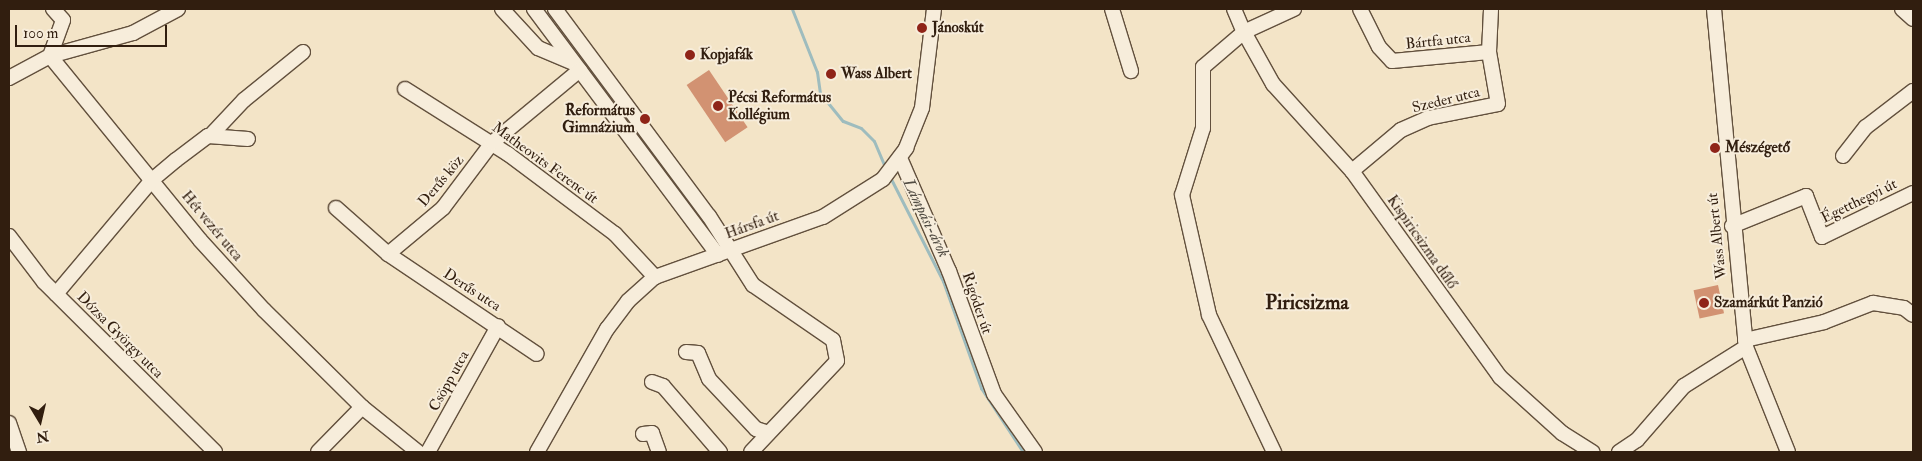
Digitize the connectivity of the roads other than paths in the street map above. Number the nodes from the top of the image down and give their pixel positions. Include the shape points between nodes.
1 (53, 9) edge
2 (178, 9) edge
3 (502, 9) edge
4 (534, 9) edge
5 (554, 9) edge
6 (934, 9) edge
7 (1112, 9) edge
8 (1234, 9) edge
9 (1294, 9) edge
10 (1360, 9) edge
11 (1491, 9) edge
12 (1714, 9) edge
13 (1902, 9) edge
14 (1913, 19) edge
15 (1244, 32) junction
16 (303, 52) dead end
17 (1489, 52) junction
18 (50, 56) junction
19 (577, 67) junction
20 (1131, 71) dead end
21 (9, 78) edge
22 (405, 89) dead end
23 (1913, 91) edge
24 (211, 135) junction
25 (248, 139) dead end
26 (492, 143) junction
27 (1843, 156) dead end
28 (897, 161) junction
29 (1352, 171) junction
30 (152, 180) junction
31 (1913, 193) edge
32 (336, 208) dead end
33 (1732, 226) junction
34 (9, 236) edge
35 (724, 253) junction
36 (388, 254) junction
37 (655, 277) junction
38 (56, 294) junction
39 (1913, 315) edge
40 (498, 326) junction
41 (1746, 344) junction
42 (686, 352) dead end
43 (537, 354) dead end
44 (652, 382) dead end
45 (362, 407) junction
46 (9, 423) edge
47 (768, 433) junction
48 (643, 434) dead end
49 (19, 452) edge
50 (214, 452) edge
51 (318, 452) edge
52 (418, 452) edge
53 (428, 452) edge
54 (537, 452) edge
55 (659, 452) edge
56 (720, 452) edge
57 (751, 452) edge
58 (1035, 452) edge
59 (1274, 452) edge
60 (1592, 452) edge
61 (1619, 452) edge
62 (1788, 452) edge

1 - 18 street via 64,20
2 - 18 street via 133,33
3 - 19 street via 538,48
4 - 19 street
5 - 35 street
6 - 28 street, Hársfa út via 922,108
7 - 20 street
8 - 15 street, Kispiricsizma dűlő
9 - 15 street
10 - 17 street, Bártfa utca via 1379,47 1392,62
11 - 17 street, Szeder utca
12 - 33 street, Wass Albert út
13 - 14 street
15 - 29 street, Kispiricsizma dűlő via 1283,96
15 - 59 street via 1202,66 1203,128 1182,195 1208,315
16 - 24 street via 244,100
17 - 29 street, Szeder utca via 1498,104 1428,118 1401,130
18 - 21 street
18 - 30 street, Hét vezér utca
19 - 26 street, Derűs köz
19 - 35 street
22 - 26 street, Matheovits Ferenc út
23 - 27 street via 1866,127
24 - 25 street
24 - 30 street
26 - 36 street, Derűs köz via 443,208
26 - 37 street, Matheovits Ferenc út via 615,234
28 - 35 street, Hársfa út via 883,179 823,217
28 - 58 street, Rigóder út via 949,270 994,394
29 - 60 street, Kispiricsizma dűlő via 1500,377 1562,434
30 - 38 street
30 - 45 street, Hét vezér utca via 264,310
31 - 33 street, Égetthegyi út via 1822,237 1806,196
32 - 36 street, Derűs utca
33 - 41 street, Wass Albert út
34 - 38 street, Dózsa György utca
35 - 37 street, Hársfa út
35 - 47 street via 753,285 825,332 838,352 837,360
36 - 40 street, Derűs utca
37 - 54 street, Hársfa út via 628,301 607,329
38 - 50 street, Dózsa György utca
39 - 41 street via 1904,308 1873,303 1824,322
40 - 43 street, Derűs utca
40 - 53 street, Csöpp utca
41 - 61 street via 1684,386 1637,440
41 - 62 street, Wass Albert út
42 - 47 street via 698,352 709,379 756,429
44 - 56 street via 668,391
45 - 51 street
45 - 52 street, Hét vezér utca
46 - 49 street
47 - 57 street
48 - 55 street via 652,433

